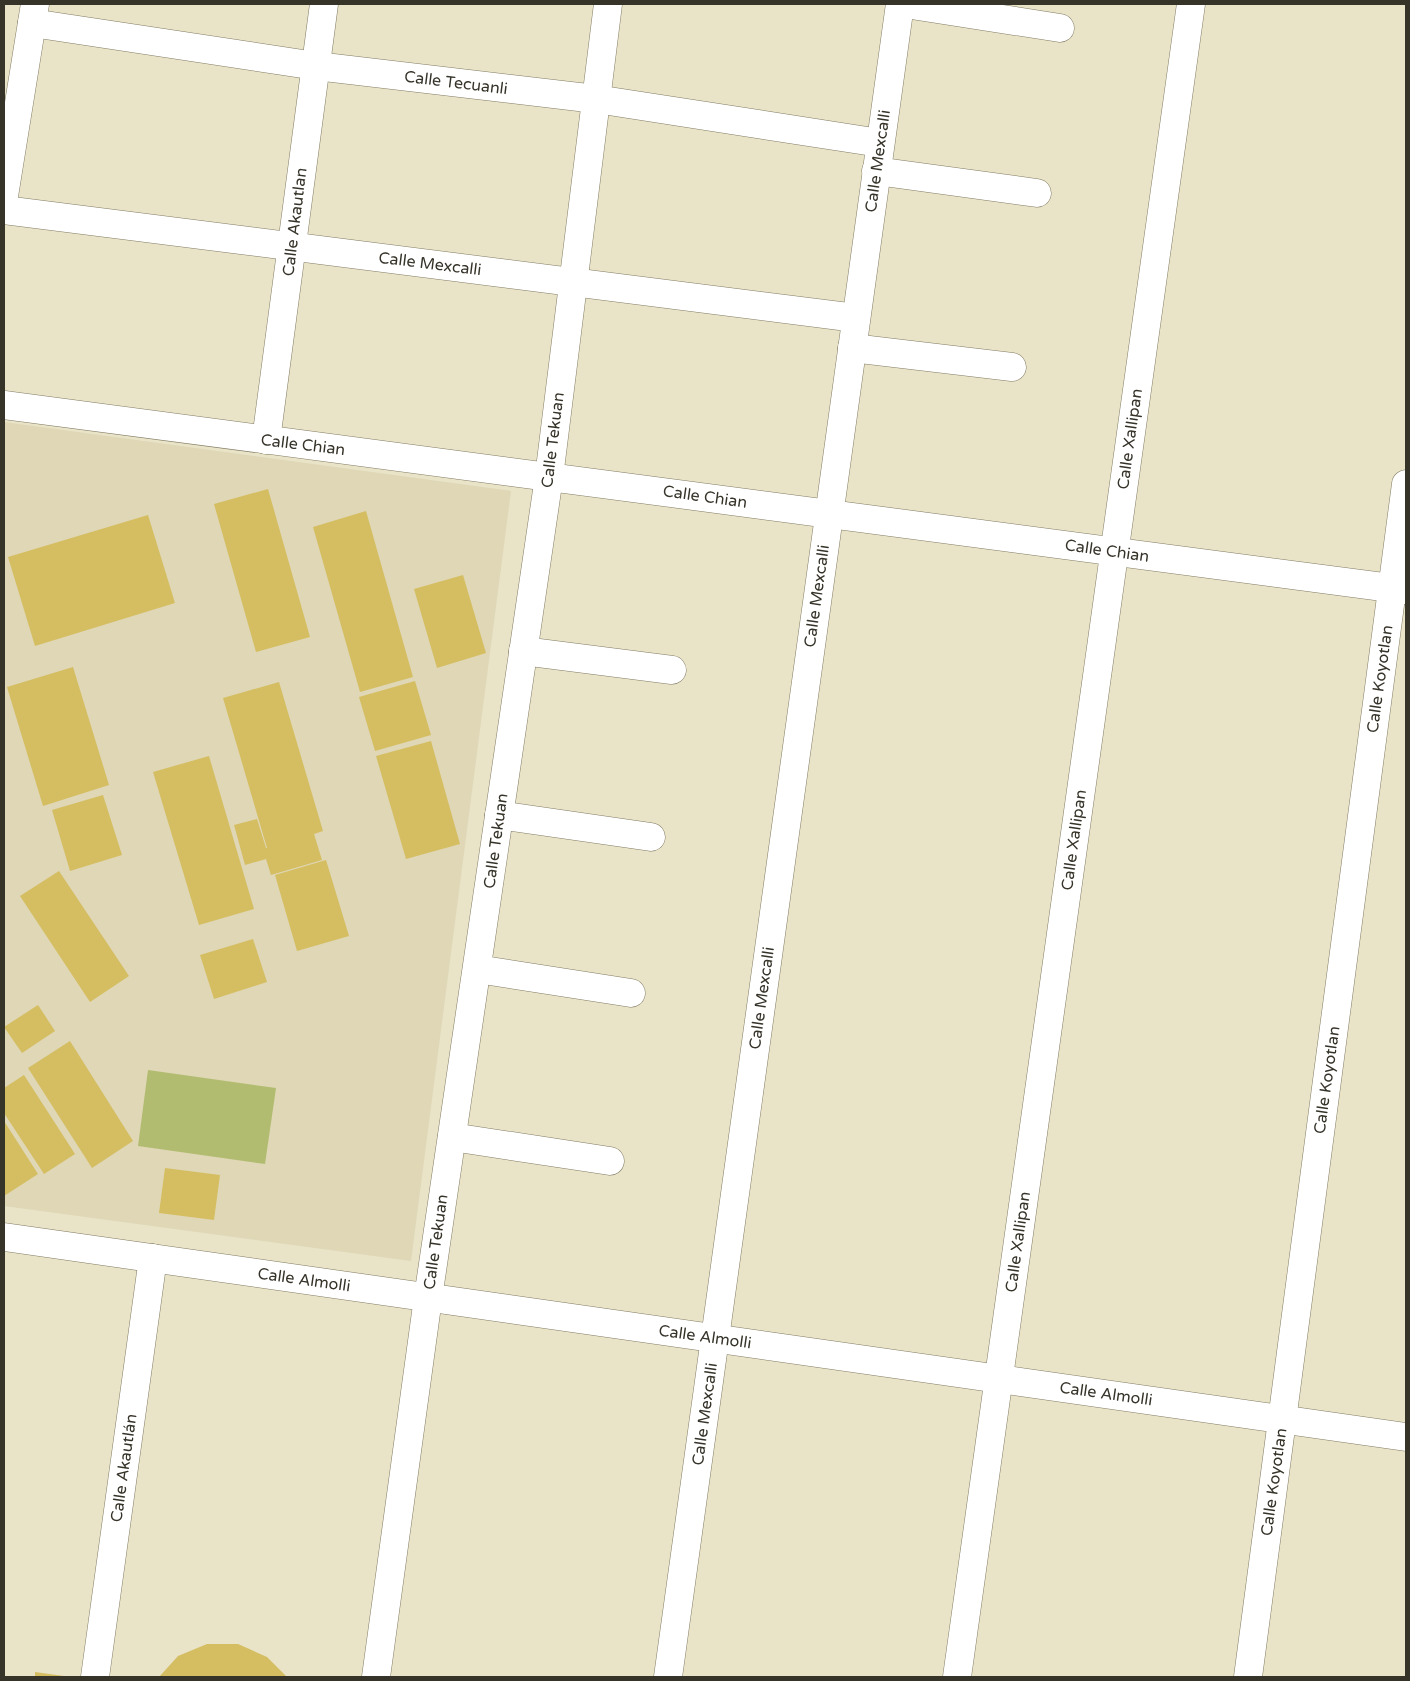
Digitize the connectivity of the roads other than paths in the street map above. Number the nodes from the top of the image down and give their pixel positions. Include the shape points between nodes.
1 (324, 4) edge
2 (608, 4) edge
3 (900, 4) edge
4 (904, 4) edge
5 (1191, 4) edge
6 (33, 14) edge
7 (1060, 28) dead end
8 (316, 66) junction
9 (596, 99) junction
10 (880, 143) junction
11 (876, 171) junction
12 (1037, 193) dead end
13 (4, 196) edge
14 (4, 210) edge
15 (292, 246) junction
16 (572, 282) junction
17 (856, 318) junction
18 (852, 348) junction
19 (1012, 367) dead end
20 (4, 405) edge
21 (266, 440) junction
22 (549, 477) junction
23 (1406, 484) edge
24 (829, 514) junction
25 (1114, 552) junction
26 (1399, 589) edge
27 (523, 650) junction
28 (672, 670) dead end
29 (499, 816) junction
30 (651, 838) dead end
31 (476, 970) junction
32 (631, 993) dead end
33 (452, 1137) junction
34 (610, 1161) dead end
35 (4, 1237) edge
36 (153, 1258) junction
37 (428, 1298) junction
38 (715, 1338) junction
39 (998, 1379) junction
40 (1282, 1419) junction
41 (1406, 1437) edge
42 (95, 1677) edge
43 (376, 1677) edge
44 (668, 1677) edge
45 (957, 1677) edge
46 (1248, 1677) edge

1 - 8 street, Calle Akautlan
2 - 9 street, Calle Tekuan
3 - 10 street, Calle Mexcalli
4 - 7 street
5 - 25 street, Calle Xallipan
6 - 8 street, Calle Tecuanli
6 - 13 street
8 - 9 street, Calle Tecuanli
8 - 15 street, Calle Akautlan
9 - 10 street, Calle Tecuanli
9 - 16 street, Calle Tekuan
10 - 11 street, Calle Mexcalli
11 - 12 street
11 - 17 street, Calle Mexcalli
14 - 15 street, Calle Mexcalli
15 - 16 street, Calle Mexcalli
15 - 21 street, Calle Akautlan
16 - 17 street, Calle Mexcalli
16 - 22 street, Calle Tekuan
17 - 18 street, Calle Mexcalli
18 - 19 street
18 - 24 street, Calle Mexcalli
20 - 21 street, Calle Chian
21 - 22 street, Calle Chian
22 - 24 street, Calle Chian
22 - 27 street, Calle Tekuan
23 - 26 street, Calle Koyotlan
24 - 25 street, Calle Chian
24 - 38 street, Calle Mexcalli
25 - 26 street, Calle Chian
25 - 39 street, Calle Xallipan
26 - 40 street, Calle Koyotlan
27 - 28 street
27 - 29 street, Calle Tekuan
29 - 30 street
29 - 31 street, Calle Tekuan
31 - 32 street
31 - 33 street, Calle Tekuan
33 - 34 street
33 - 37 street, Calle Tekuan
35 - 36 street, Calle Almolli
36 - 37 street, Calle Almolli
36 - 42 street, Calle Akautlán
37 - 38 street, Calle Almolli
37 - 43 street, Calle Tekuan
38 - 39 street, Calle Almolli
38 - 44 street, Calle Mexcalli
39 - 40 street, Calle Almolli
39 - 45 street, Calle Xallipan
40 - 41 street, Calle Almolli
40 - 46 street, Calle Koyotlan

